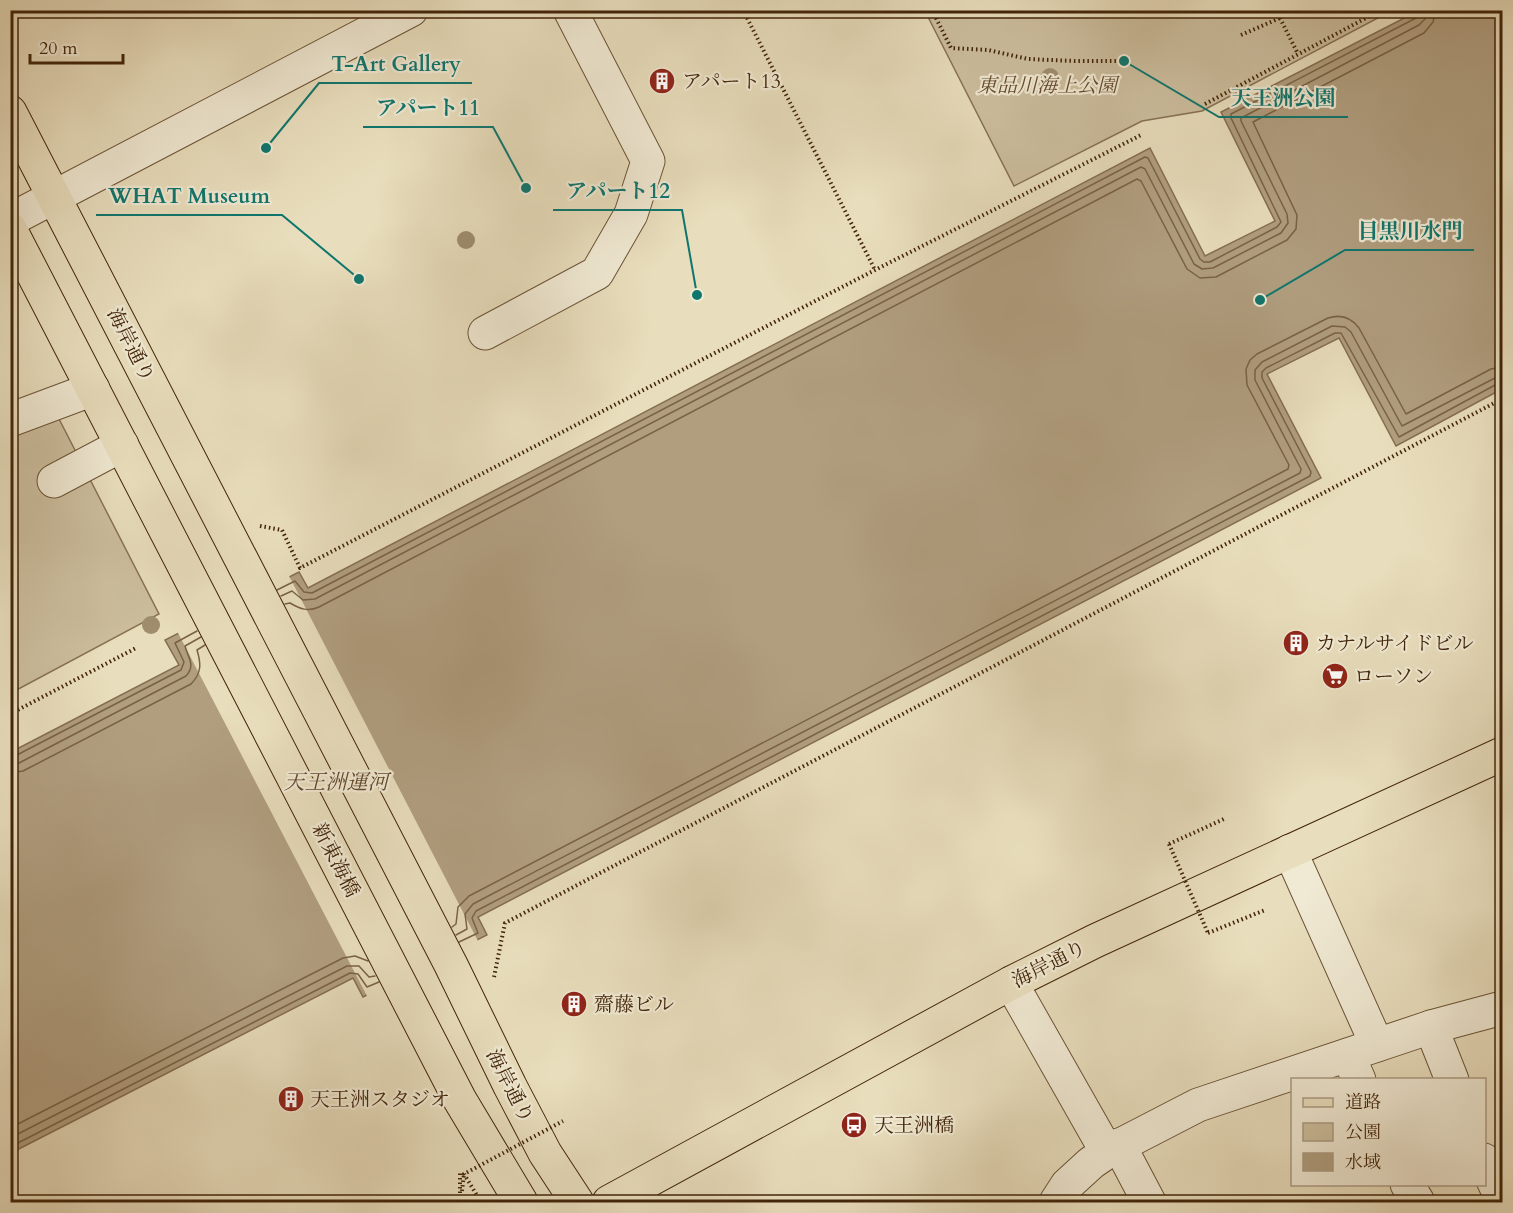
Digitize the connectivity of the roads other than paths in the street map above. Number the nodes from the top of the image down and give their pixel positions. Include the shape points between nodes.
1 (411, 10) edge
2 (570, 10) edge
3 (10, 112) edge
4 (55, 197) junction
5 (10, 220) edge
6 (10, 229) edge
7 (485, 333) dead end
8 (93, 389) junction
9 (10, 420) edge
10 (122, 445) junction
11 (54, 481) dead end
12 (1503, 754) edge
13 (1290, 851) junction
14 (1011, 983) junction
15 (1503, 1008) edge
16 (1431, 1027) junction
17 (1361, 1060) edge
18 (1296, 1078) edge
19 (1451, 1078) edge
20 (1291, 1079) edge
21 (1113, 1148) junction
22 (1486, 1162) edge
23 (1408, 1186) edge
24 (1503, 1200) edge
25 (521, 1203) edge
26 (577, 1203) edge
27 (609, 1203) edge
28 (1056, 1203) edge
29 (1149, 1203) edge
30 (1418, 1203) edge

1 - 4 street
2 - 7 street via 648,161 631,214 597,273
3 - 4 main road, 海岸通り
4 - 5 street
4 - 26 main road, 海岸通り via 525,1115
6 - 8 main road
8 - 9 street
8 - 10 main road
10 - 11 street
10 - 25 main road, 新東海橋 via 460,1100
12 - 13 main road, 海岸通り
13 - 14 main road, 海岸通り
13 - 17 street
14 - 21 street
14 - 27 main road, 海岸通り
15 - 16 street
16 - 17 street
16 - 19 street
17 - 18 street
20 - 21 street via 1198,1105
21 - 28 street via 1067,1185
21 - 29 street
22 - 24 street
23 - 30 street

